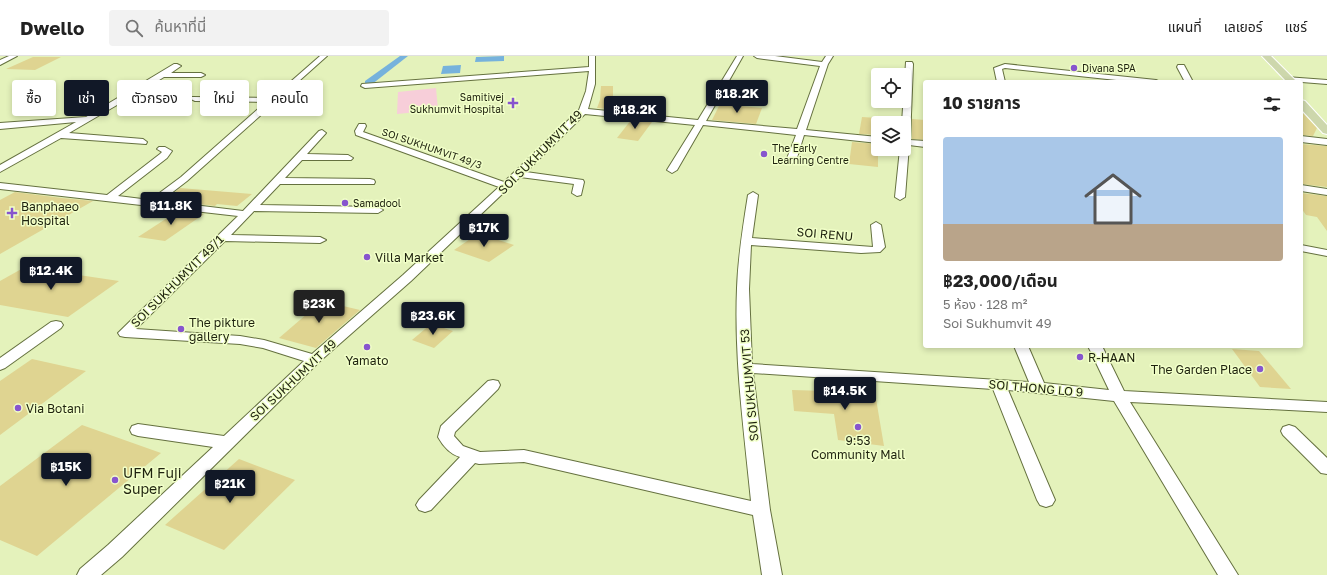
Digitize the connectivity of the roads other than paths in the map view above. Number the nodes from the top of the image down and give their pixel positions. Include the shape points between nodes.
1 (14, 56) edge
2 (324, 56) edge
3 (592, 56) edge
4 (740, 56) edge
5 (758, 56) edge
6 (830, 56) edge
7 (1257, 56) edge
8 (1266, 56) edge
9 (796, 58) edge
10 (0, 62) edge
11 (824, 64) junction
12 (909, 64) dead end
13 (177, 66) dead end
14 (1181, 67) dead end
15 (593, 69) junction
16 (162, 75) junction
17 (201, 75) dead end
18 (154, 80) edge
19 (296, 80) edge
20 (1001, 80) edge
21 (1137, 80) edge
22 (1188, 80) edge
23 (1285, 80) edge
24 (1303, 81) edge
25 (1327, 82) edge
26 (365, 86) dead end
27 (1303, 98) edge
28 (195, 99) dead end
29 (257, 100) edge
30 (117, 102) edge
31 (583, 111) junction
32 (257, 114) edge
33 (906, 116) edge
34 (1327, 118) edge
35 (87, 119) junction
36 (700, 122) junction
37 (0, 126) edge
38 (362, 126) dead end
39 (1327, 131) edge
40 (800, 132) junction
41 (322, 133) dead end
42 (59, 135) junction
43 (871, 139) edge
44 (1303, 139) edge
45 (143, 142) dead end
46 (1327, 142) edge
47 (911, 143) edge
48 (923, 144) edge
49 (162, 149) dead end
50 (904, 156) edge
51 (299, 157) junction
52 (348, 158) dead end
53 (791, 161) dead end
54 (0, 169) edge
55 (672, 170) dead end
56 (518, 174) junction
57 (277, 181) junction
58 (370, 182) dead end
59 (0, 186) edge
60 (506, 186) junction
61 (1303, 188) edge
62 (1327, 192) edge
63 (577, 193) dead end
64 (753, 195) dead end
65 (900, 197) dead end
66 (108, 199) junction
67 (152, 203) junction
68 (378, 210) dead end
69 (249, 211) junction
70 (876, 225) dead end
71 (220, 238) junction
72 (320, 240) dead end
73 (746, 241) junction
74 (1303, 248) edge
75 (1327, 252) edge
76 (56, 325) dead end
77 (1022, 348) edge
78 (1096, 348) edge
79 (314, 359) junction
80 (0, 365) edge
81 (745, 368) junction
82 (998, 384) junction
83 (493, 385) dead end
84 (1039, 388) junction
85 (1119, 396) junction
86 (1327, 407) edge
87 (138, 430) dead end
88 (1289, 431) dead end
89 (227, 443) junction
90 (471, 456) junction
91 (1327, 468) edge
92 (1046, 500) dead end
93 (424, 505) dead end
94 (761, 510) junction
95 (87, 575) edge
96 (772, 575) edge
97 (1228, 575) edge

1 - 10 street
2 - 19 street
3 - 15 street, SOI SUKHUMVIT 49
4 - 36 street
5 - 9 street
6 - 11 street
7 - 23 main road
8 - 23 main road
9 - 11 street
11 - 40 street
12 - 33 street
13 - 16 street
14 - 22 street
15 - 26 street
15 - 31 street, SOI SUKHUMVIT 49 via 590,97
16 - 17 street
16 - 18 street
20 - 21 street via 998,68 1005,66
24 - 25 street
27 - 34 main road
27 - 39 main road
28 - 29 street
30 - 35 street
31 - 36 street
31 - 56 street, SOI SUKHUMVIT 49
32 - 67 street via 184,179
35 - 37 street
35 - 42 street
36 - 40 street
36 - 55 street
38 - 60 street, SOI SUKHUMVIT 49/3 via 360,133 369,137
40 - 43 street
40 - 53 street
41 - 51 street, SOI SUKHUMVIT 49/1
42 - 45 street
42 - 54 street
44 - 46 street
47 - 48 street
49 - 66 street via 167,151 164,156
50 - 65 street
51 - 52 street
51 - 57 street, SOI SUKHUMVIT 49/1
56 - 60 street, SOI SUKHUMVIT 49
56 - 63 street via 578,182
57 - 58 street
57 - 69 street, SOI SUKHUMVIT 49/1
59 - 66 street
60 - 79 street, SOI SUKHUMVIT 49 via 382,301
61 - 62 street
64 - 73 street, SOI SUKHUMVIT 53
66 - 67 street
67 - 69 street
68 - 69 street
69 - 71 street, SOI SUKHUMVIT 49/1
70 - 73 street, SOI RENU via 879,247 876,250
71 - 72 street
71 - 79 street, SOI SUKHUMVIT 49/1 via 124,333 240,340 264,344
73 - 81 street, SOI SUKHUMVIT 53 via 743,290
74 - 75 street
76 - 80 street
77 - 84 street
78 - 85 street
79 - 89 street, SOI SUKHUMVIT 49
81 - 82 street, SOI THONG LO 9
81 - 94 street, SOI SUKHUMVIT 53
82 - 84 street, SOI THONG LO 9
82 - 92 street
83 - 90 street via 446,433 450,444
84 - 85 street, SOI THONG LO 9
85 - 86 street, SOI THONG LO 9
85 - 97 street
87 - 89 street
88 - 91 street
89 - 95 street, SOI SUKHUMVIT 49
90 - 93 street
90 - 94 street via 524,456
94 - 96 street, SOI SUKHUMVIT 53

